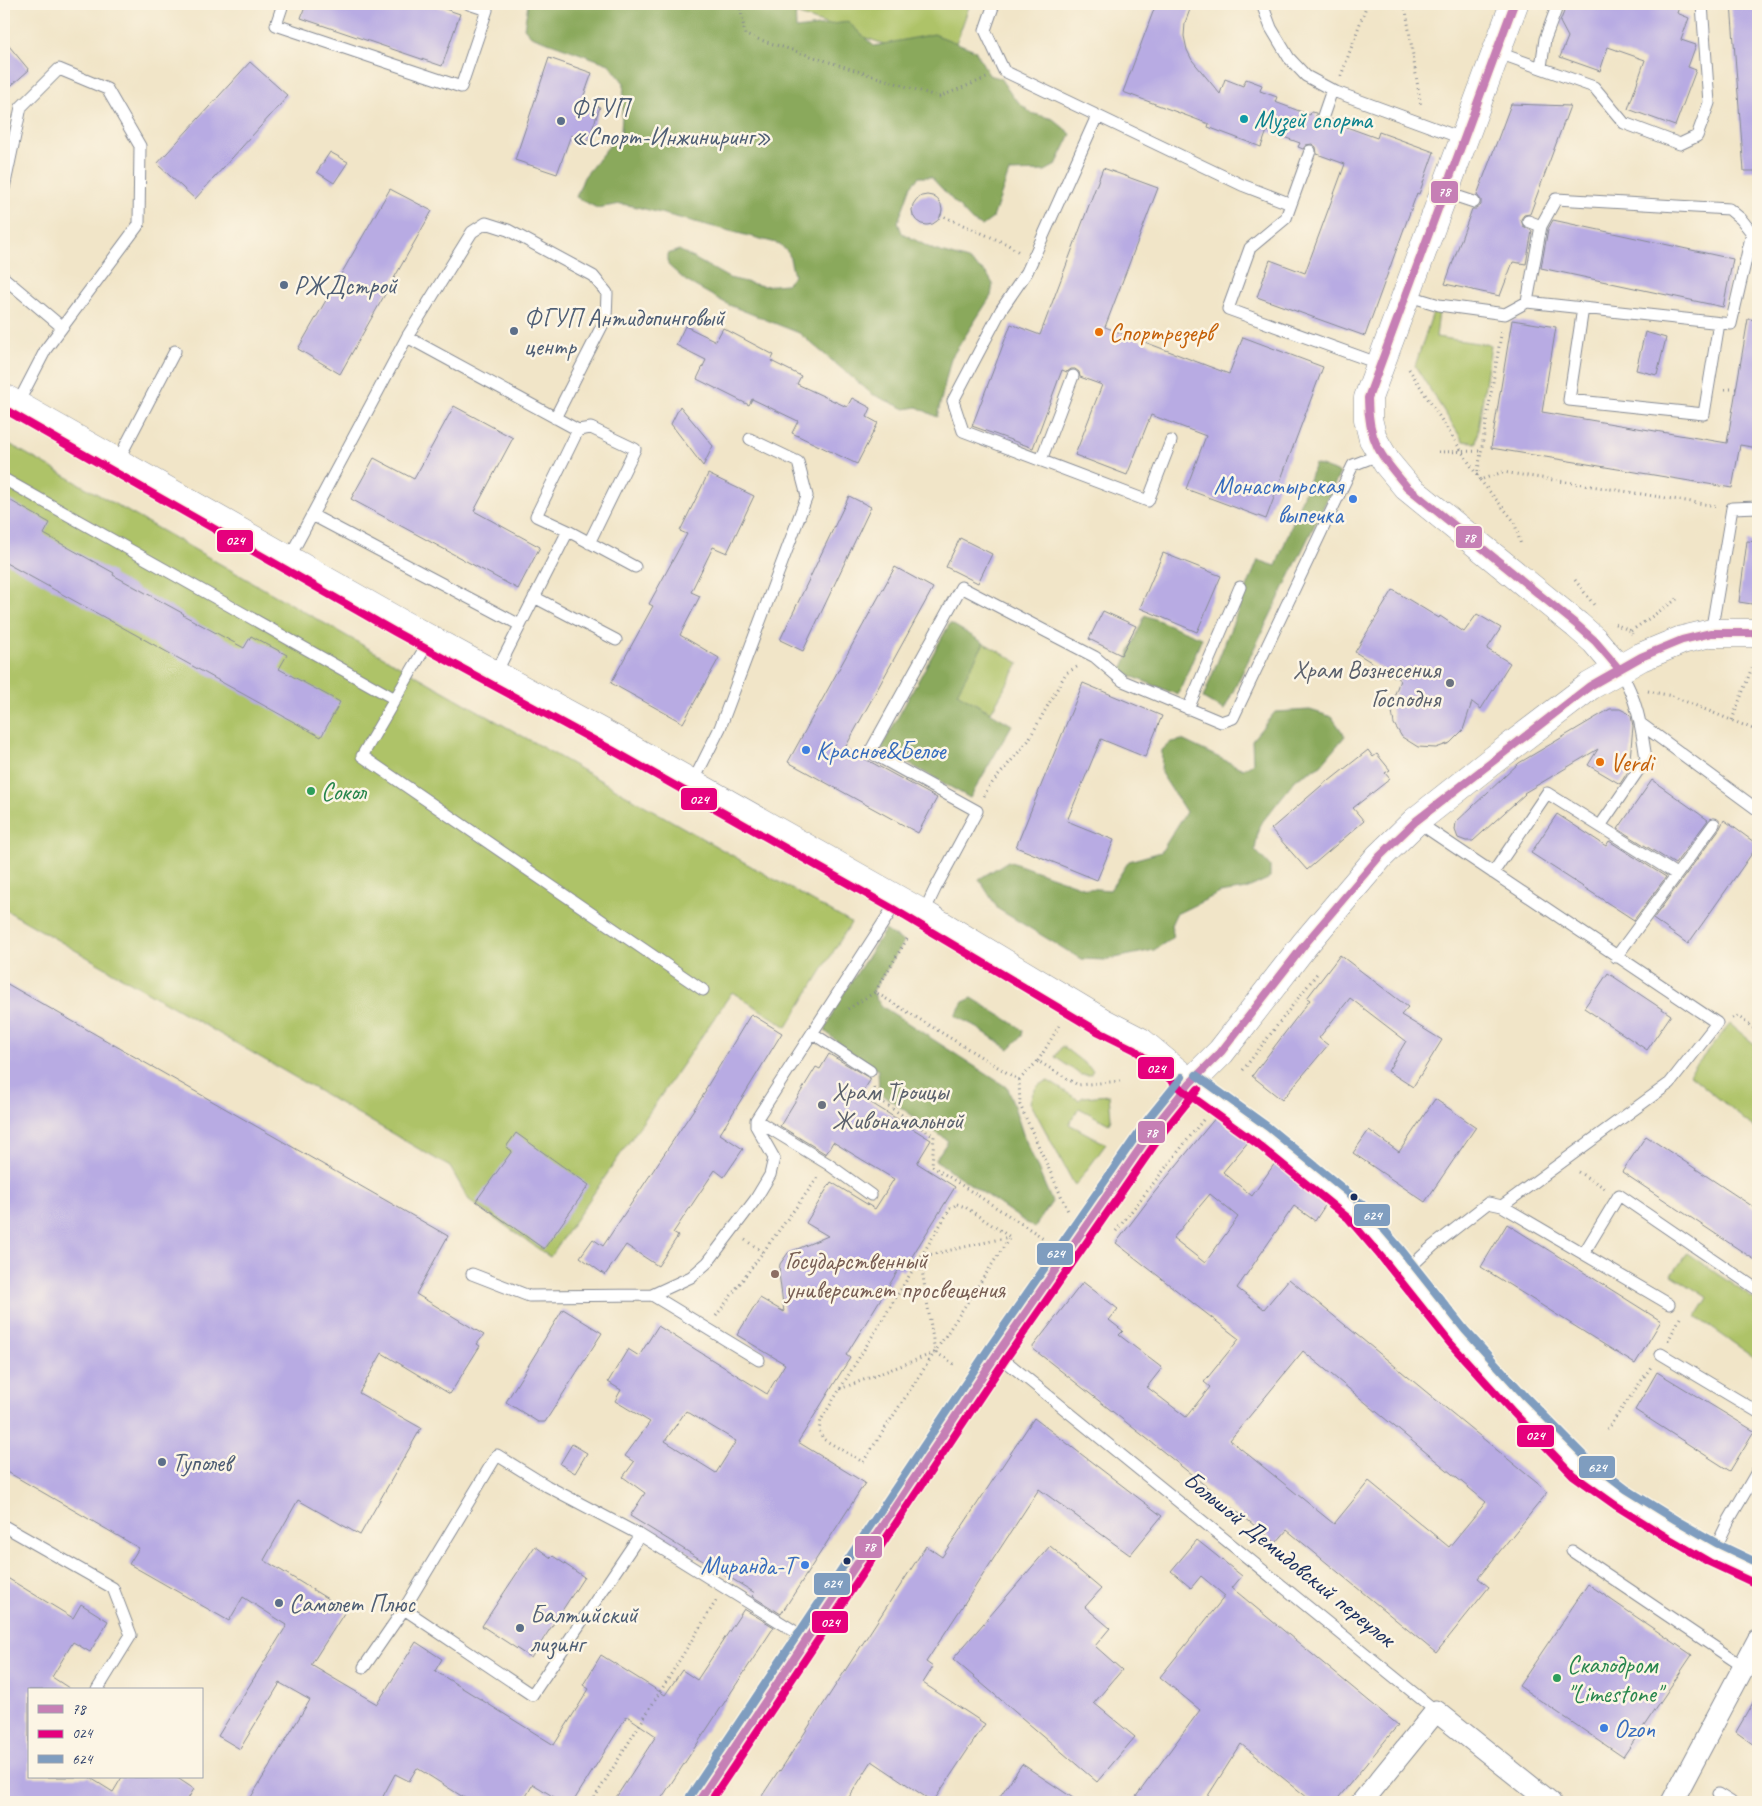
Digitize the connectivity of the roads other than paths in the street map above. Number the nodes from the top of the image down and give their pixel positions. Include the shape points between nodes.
1 (283, 4) edge
2 (469, 4) edge
3 (994, 4) edge
4 (1262, 4) edge
5 (1514, 4) edge
6 (1558, 4) edge
7 (1702, 4) edge
8 (1496, 52) junction
9 (1541, 68) junction
10 (1334, 91) junction
11 (1097, 116) junction
12 (1323, 116) dead end
13 (1464, 139) junction
14 (1310, 152) dead end
15 (4, 188) edge
16 (1444, 192) junction
17 (1474, 202) dead end
18 (1292, 204) junction
19 (1528, 221) dead end
20 (1541, 226) junction
21 (4, 278) edge
22 (1406, 295) junction
23 (1527, 302) junction
24 (1583, 308) junction
25 (1719, 323) junction
26 (62, 327) junction
27 (407, 337) junction
28 (175, 351) dead end
29 (1380, 364) junction
30 (1073, 376) dead end
31 (10, 402) edge
32 (555, 418) junction
33 (578, 430) junction
34 (750, 439) dead end
35 (1170, 441) dead end
36 (1381, 454) junction
37 (1041, 460) junction
38 (117, 462) junction
39 (4, 480) edge
40 (1758, 507) edge
41 (312, 514) junction
42 (568, 531) junction
43 (589, 543) junction
44 (288, 560) junction
45 (635, 567) dead end
46 (1240, 587) dead end
47 (534, 597) junction
48 (520, 625) junction
49 (1711, 633) junction
50 (1758, 633) edge
51 (430, 639) junction
52 (616, 640) dead end
53 (495, 675) junction
54 (1625, 678) junction
55 (395, 699) junction
56 (1188, 709) junction
57 (1641, 724) junction
58 (692, 784) junction
59 (1758, 810) edge
60 (1416, 821) junction
61 (1714, 824) dead end
62 (1600, 826) junction
63 (1493, 873) junction
64 (1676, 874) junction
65 (898, 900) junction
66 (923, 914) junction
67 (1616, 957) junction
68 (703, 990) dead end
69 (812, 1033) junction
70 (870, 1071) road end
71 (1190, 1083) junction
72 (756, 1120) junction
73 (872, 1195) dead end
74 (1502, 1206) junction
75 (1584, 1253) junction
76 (1406, 1271) junction
77 (472, 1274) dead end
78 (1758, 1290) edge
79 (652, 1294) junction
80 (1669, 1304) dead end
81 (997, 1354) junction
82 (1661, 1354) dead end
83 (758, 1360) dead end
84 (1758, 1412) edge
85 (1758, 1470) edge
86 (4, 1526) edge
87 (640, 1535) junction
88 (1572, 1551) dead end
89 (1713, 1553) junction
90 (1758, 1574) edge
91 (404, 1609) junction
92 (806, 1638) junction
93 (1758, 1640) edge
94 (364, 1667) dead end
95 (1744, 1667) junction
96 (98, 1688) edge
97 (1436, 1711) junction
98 (1718, 1794) dead end
99 (698, 1802) edge
100 (1362, 1802) edge
101 (1550, 1802) edge
102 (1672, 1802) edge
103 (1731, 1802) edge

1 - 2 lane via 276,25 460,88 487,10
3 - 11 lane via 985,30 1004,71
4 - 10 lane via 1271,28 1289,58 1306,76
5 - 8 street
6 - 9 lane via 1546,39
7 - 9 lane via 1709,103 1697,136 1680,144 1624,123 1594,87
8 - 9 lane
8 - 13 street
10 - 12 lane
10 - 13 lane
11 - 18 lane via 1242,186
11 - 37 lane via 1027,272 1000,310 953,401 963,431
13 - 16 street
14 - 18 lane
15 - 26 lane via 21,107 34,94 60,69 106,89 140,146 139,224
16 - 17 lane
16 - 22 street
18 - 29 lane via 1286,218 1250,248 1228,309
19 - 20 lane
20 - 23 lane
20 - 25 lane via 1556,199 1729,209 1752,232 1731,324
21 - 26 lane
22 - 23 lane via 1439,305 1505,314
22 - 29 street
23 - 24 lane
24 - 25 lane
24 - 25 lane via 1569,400 1704,414
26 - 31 lane
27 - 32 lane
27 - 32 lane via 472,232 486,223 508,230 593,276 607,292 606,318
27 - 41 lane
28 - 38 lane
29 - 36 street via 1368,398 1368,419 1373,440
30 - 37 lane
31 - 38 street
32 - 33 lane
33 - 42 lane via 536,516
33 - 43 lane via 591,428 635,449
34 - 58 lane via 798,462 807,496 720,728
35 - 37 lane via 1148,501
36 - 54 street via 1407,487 1577,625
36 - 56 lane via 1353,465 1233,718 1221,722
38 - 44 street
39 - 55 lane
40 - 49 lane via 1732,508
41 - 44 lane
41 - 48 lane
42 - 43 lane
42 - 47 lane
43 - 45 lane
44 - 51 street
46 - 56 lane
47 - 48 lane
47 - 52 lane
48 - 53 lane
49 - 50 street
49 - 54 street via 1682,640
51 - 53 street
51 - 55 lane
53 - 58 street
54 - 57 lane
54 - 60 street via 1590,686
55 - 68 lane via 362,756
56 - 66 lane via 1123,681 1095,657 961,587 870,752 977,811
57 - 59 lane
57 - 62 lane via 1646,759
58 - 65 street
60 - 63 lane
60 - 71 street via 1379,857 1220,1052
61 - 64 lane
62 - 63 lane via 1547,793
62 - 64 lane
63 - 67 lane
64 - 67 lane
65 - 66 street
65 - 69 lane
66 - 71 street via 1141,1042
67 - 74 lane via 1717,1024 1670,1083
69 - 70 lane
69 - 72 lane
71 - 76 street via 1262,1135 1349,1205
71 - 81 street via 1156,1125
72 - 73 lane
72 - 79 lane via 756,1126 774,1158 770,1175 760,1192 708,1262 691,1277
74 - 75 lane
74 - 76 lane via 1488,1203
75 - 78 lane via 1619,1195
75 - 80 lane
76 - 89 street via 1457,1336 1580,1467 1620,1497
77 - 79 lane via 528,1296
79 - 83 lane
81 - 92 street
81 - 97 lane, Большой Демидовский переулок
82 - 84 lane
85 - 89 lane
86 - 96 lane via 113,1588 132,1635
87 - 91 lane via 547,1486 497,1455
87 - 91 lane via 532,1695
87 - 92 lane
88 - 95 lane
89 - 90 street
91 - 94 lane
92 - 99 street
93 - 95 street
95 - 102 street
97 - 100 street
97 - 101 street, Большой Демидовский переулок
98 - 103 lane

